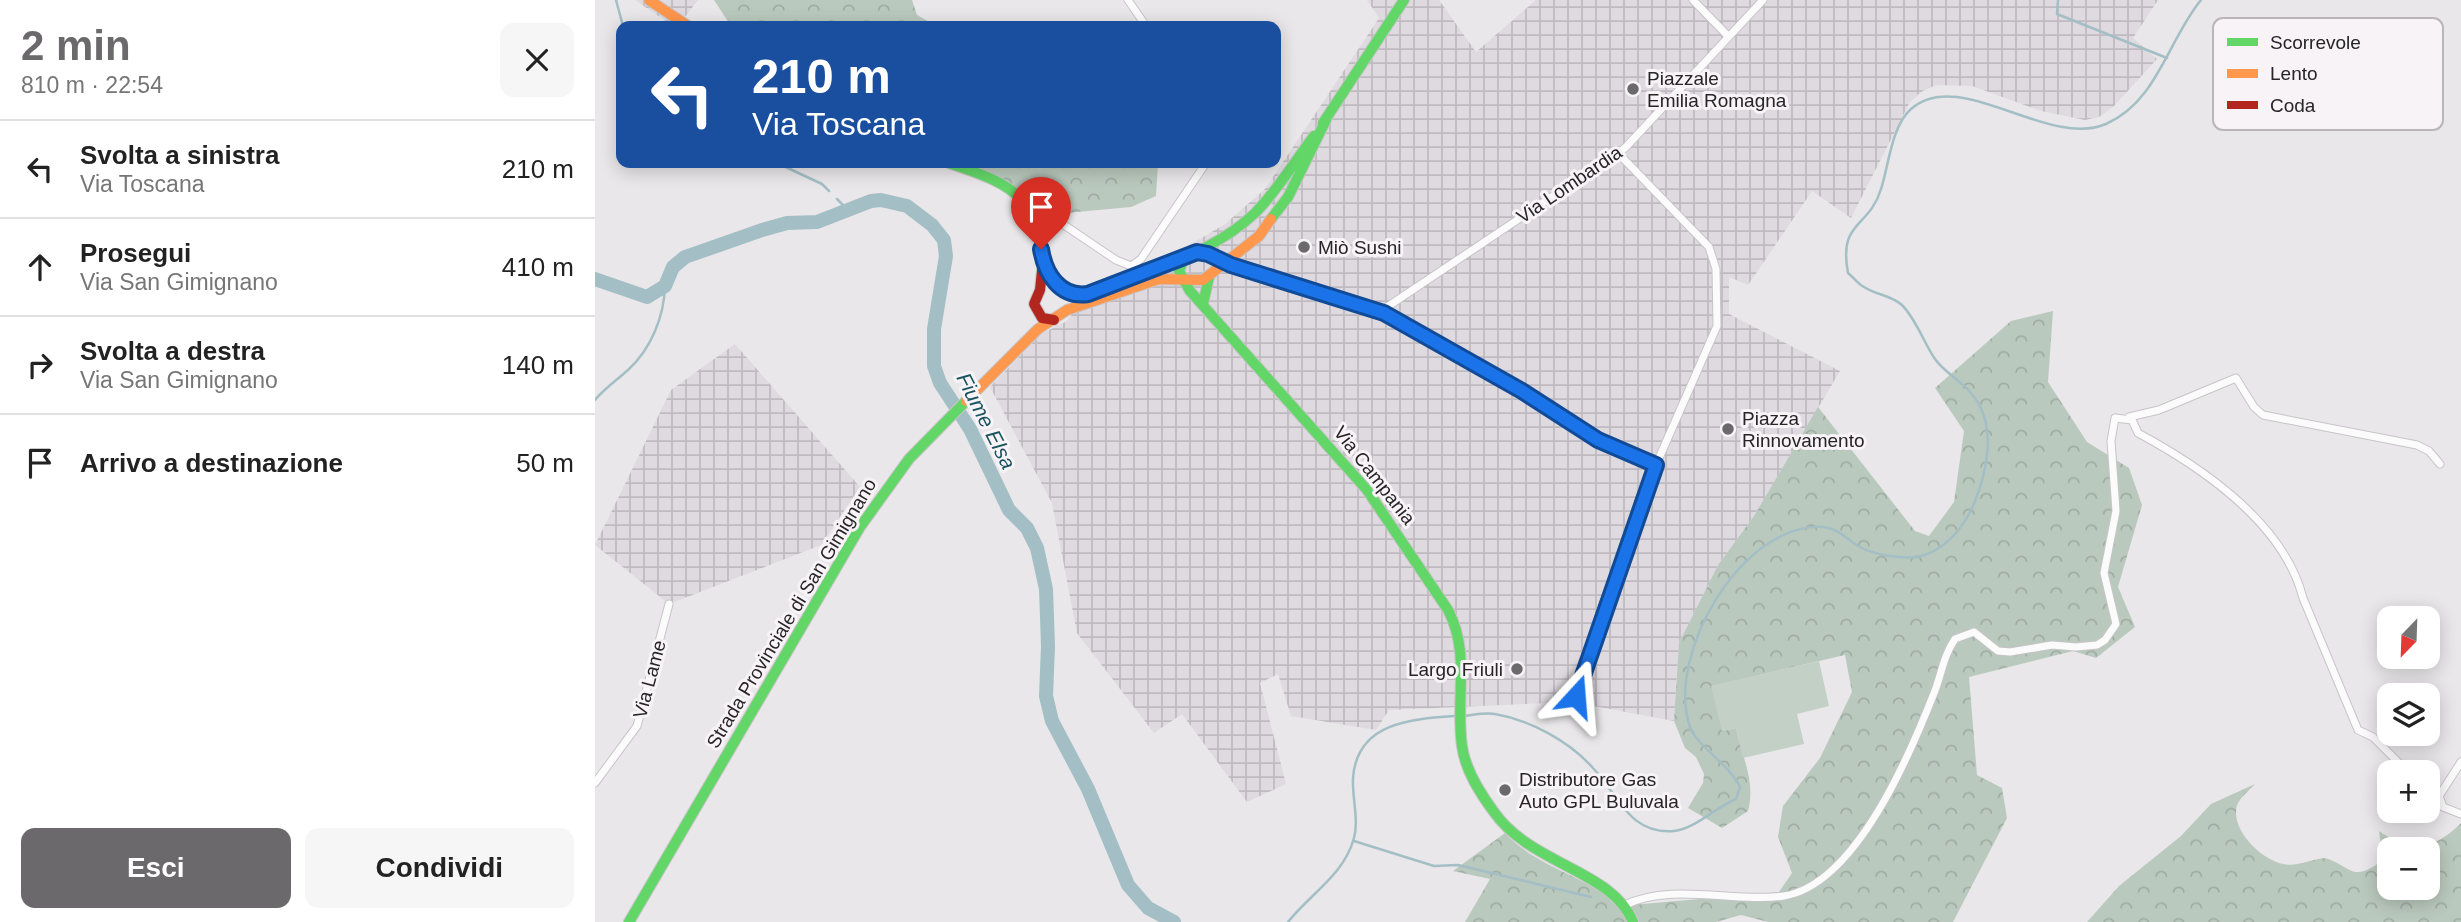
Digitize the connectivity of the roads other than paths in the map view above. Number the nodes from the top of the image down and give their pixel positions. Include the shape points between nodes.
1 (649, 0) edge
2 (1128, 0) edge
3 (1404, 0) edge
4 (1693, 0) edge
5 (1763, 0) edge
6 (680, 21) edge
7 (1143, 21) edge
8 (1727, 35) junction
9 (1326, 120) junction
10 (1618, 153) junction
11 (961, 168) edge
12 (1203, 168) edge
13 (1028, 206) junction
14 (1197, 252) junction
15 (1185, 257) junction
16 (1043, 259) junction
17 (1227, 263) junction
18 (1209, 277) junction
19 (1185, 282) junction
20 (1040, 290) junction
21 (1062, 290) junction
22 (1203, 303) junction
23 (1035, 309) junction
24 (1067, 310) junction
25 (1381, 312) junction
26 (1054, 320) junction
27 (1021, 344) junction
28 (2129, 417) junction
29 (2440, 464) dead end
30 (1656, 465) junction
31 (669, 604) dead end
32 (1576, 696) dead end
33 (2396, 760) edge
34 (2461, 761) edge
35 (595, 783) edge
36 (2440, 804) edge
37 (2443, 807) junction
38 (2461, 814) edge
39 (646, 891) junction
40 (1625, 905) junction
41 (622, 922) edge
42 (629, 922) edge
43 (1633, 922) edge

1 - 6 main road
2 - 7 street
3 - 9 main road
4 - 8 street
5 - 8 street, Via Lombardia
8 - 10 street, Via Lombardia
9 - 14 main road via 1254,215
9 - 17 main road via 1275,218
10 - 25 street, Via Lombardia
10 - 30 street via 1709,247 1717,276 1716,331
11 - 13 main road via 996,182
12 - 13 street via 1142,259 1132,266 1039,208
13 - 16 main road
14 - 15 main road
14 - 17 main road
15 - 19 main road via 1178,271
15 - 21 main road via 1088,294
16 - 20 main road
16 - 21 main road
17 - 18 main road
17 - 25 street
18 - 19 main road
18 - 22 main road
19 - 22 main road, Via Campania
19 - 24 main road via 1148,281
20 - 21 main road via 1049,286
20 - 23 main road via 1034,299
21 - 24 main road
22 - 40 main road, Via Campania via 1363,482 1396,527 1457,629 1462,652 1461,737 1472,776 1506,828 1532,850 1609,890
23 - 26 main road via 1042,318
23 - 27 main road, Strada Provinciale di San Gimignano
24 - 26 main road
25 - 30 street via 1522,391 1598,440
26 - 27 main road, Strada Provinciale di San Gimignano
27 - 39 main road, Strada Provinciale di San Gimignano via 909,459 868,515
28 - 29 street via 2159,410 2236,378 2263,415 2417,445
28 - 33 street via 2138,433 2221,488 2270,534 2298,577 2354,723
28 - 40 street via 2115,418 2112,423 2116,512 2104,573 2116,624 2105,640 2087,647 2052,645 2010,652 1998,651 1974,632 1955,639 1894,780 1839,865 1812,886 1784,896 1696,893
30 - 32 street
31 - 35 street, Via Lame via 637,726
34 - 37 street via 2439,796
36 - 37 street
37 - 38 street
39 - 41 main road, Strada Provinciale di San Gimignano
39 - 42 main road, Strada Provinciale di San Gimignano
40 - 43 main road

